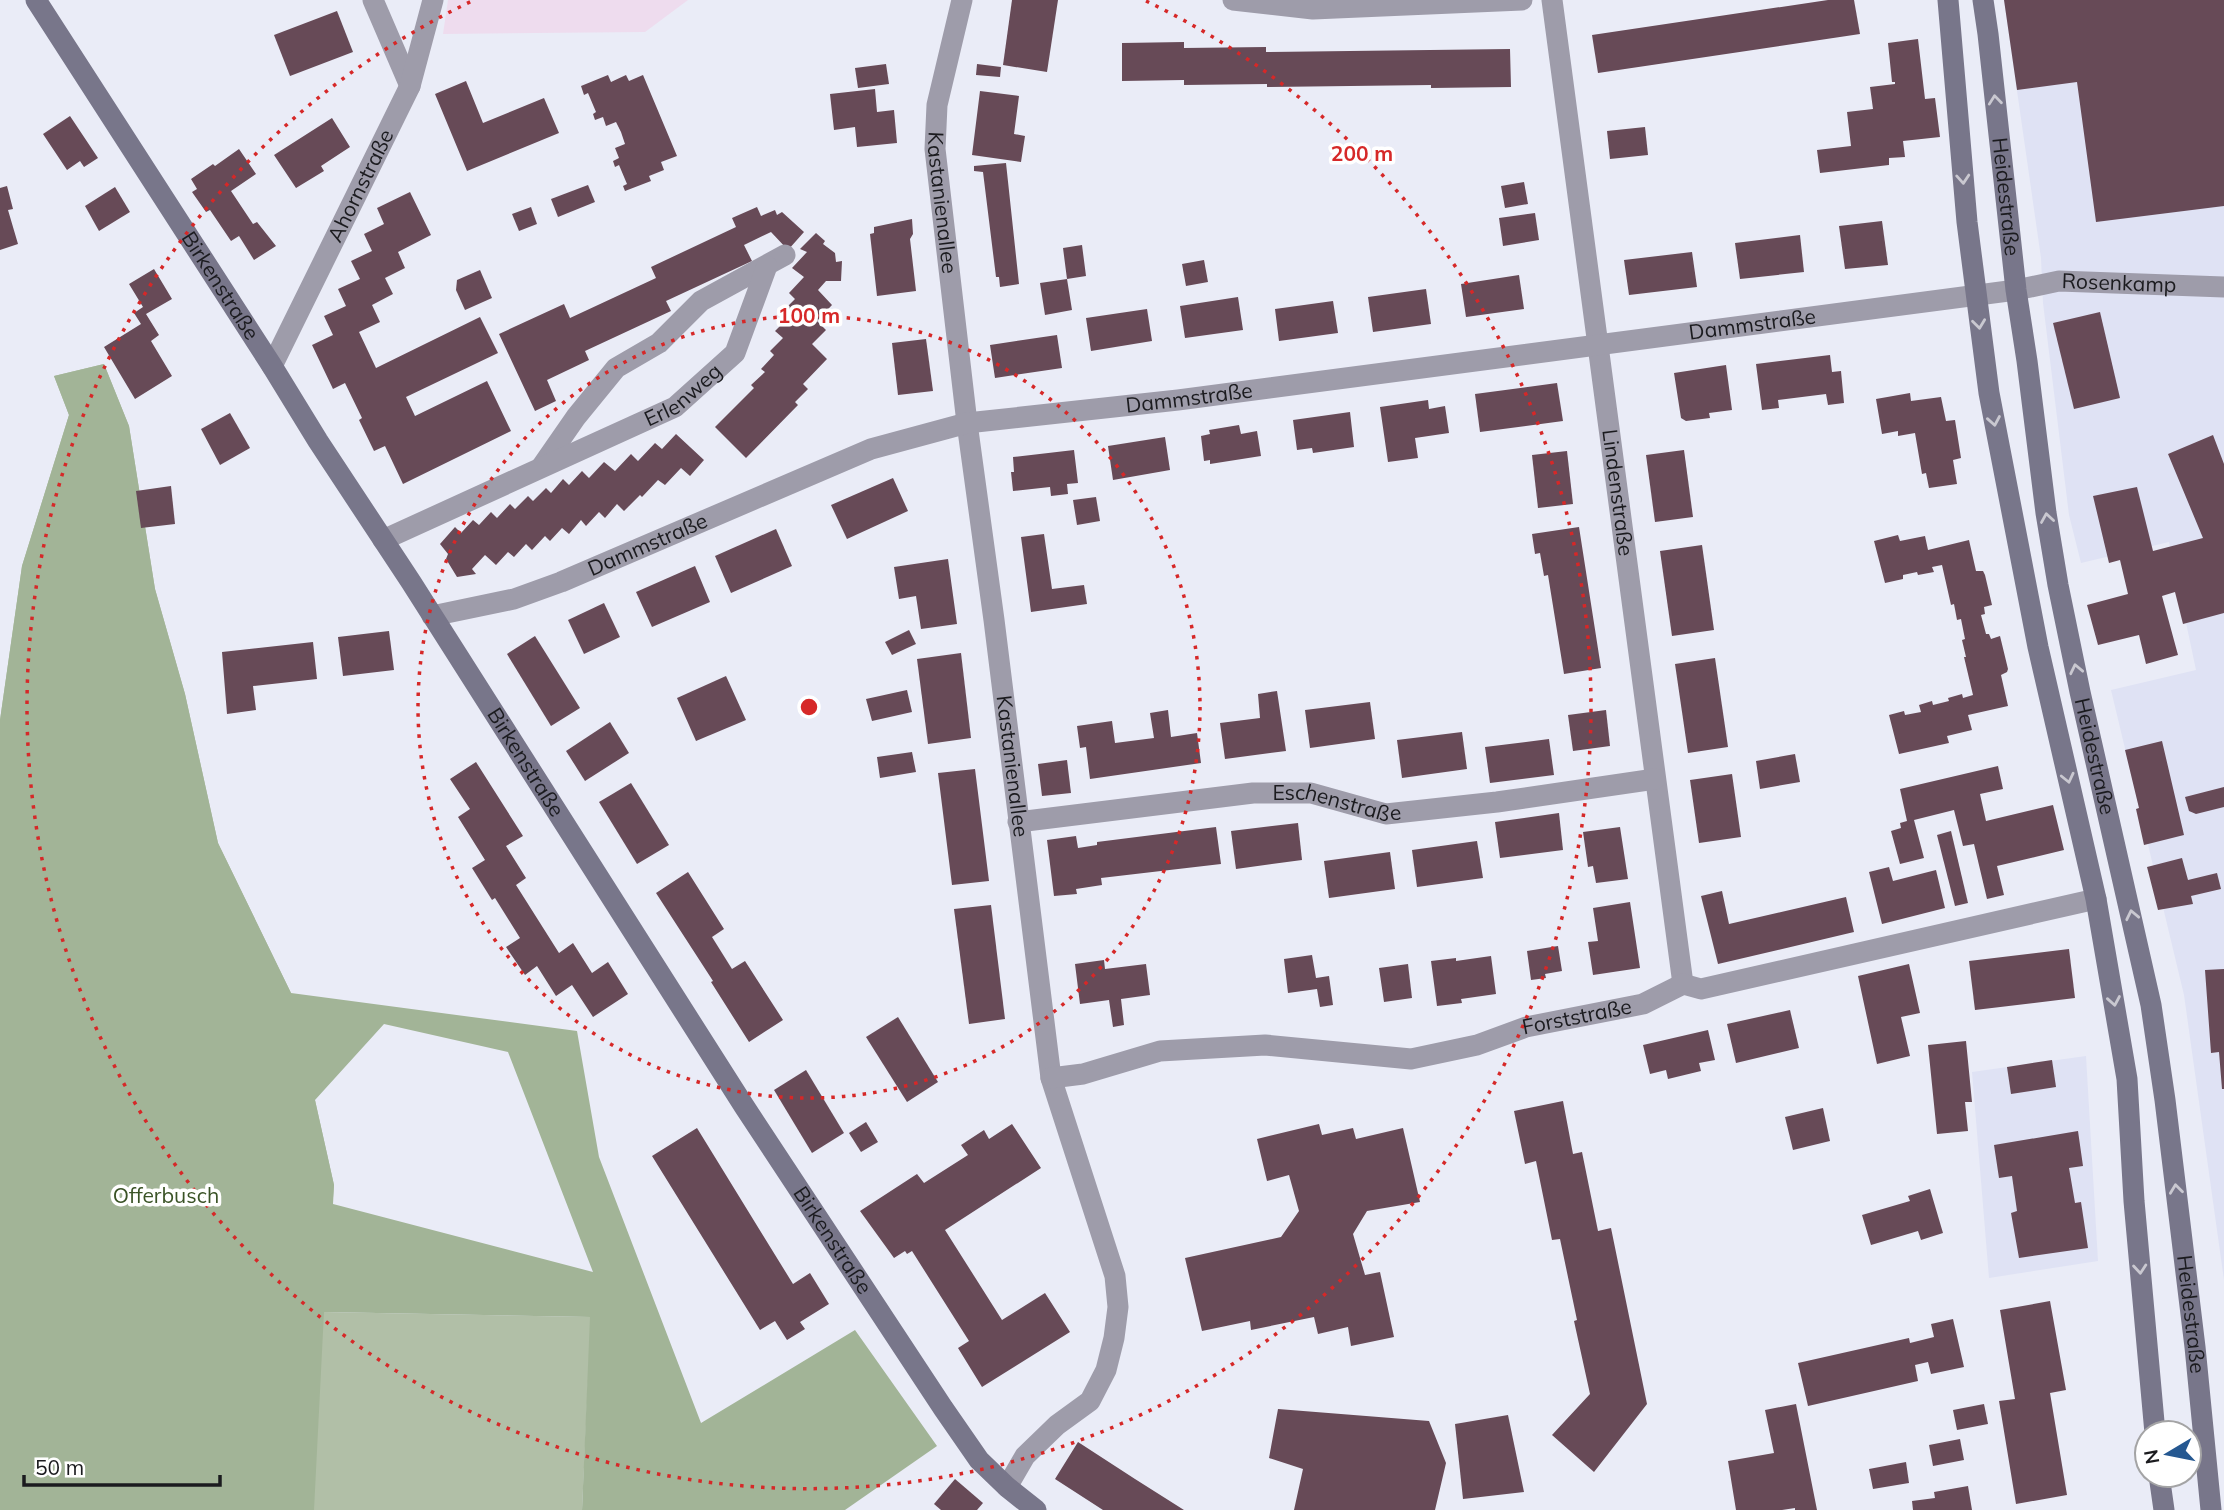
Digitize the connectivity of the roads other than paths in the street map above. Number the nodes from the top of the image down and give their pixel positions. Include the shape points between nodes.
1 (36, 0) edge
2 (373, 0) edge
3 (433, 0) edge
4 (962, 0) edge
5 (1233, 0) edge
6 (1522, 0) edge
7 (1552, 0) edge
8 (1948, 0) edge
9 (1983, 0) edge
10 (410, 86) junction
11 (2224, 287) edge
12 (2016, 290) junction
13 (1975, 295) junction
14 (1596, 344) junction
15 (272, 366) junction
16 (967, 423) junction
17 (541, 468) junction
18 (383, 540) junction
19 (432, 616) junction
20 (1655, 779) junction
21 (1018, 822) junction
22 (2096, 899) junction
23 (1683, 984) junction
24 (1051, 1078) junction
25 (2154, 1419) edge
26 (1007, 1487) junction
27 (2161, 1489) edge
28 (1036, 1510) edge
29 (2164, 1510) edge
30 (2211, 1510) edge

1 - 15 main road, Birkenstraße
2 - 10 street
3 - 10 street, Ahornstraße
4 - 16 street, Kastanienallee via 937,105 934,149
5 - 6 street via 1313,9
7 - 14 street, Lindenstraße
8 -> 13 main road, Heidestraße
12 -> 9 main road, Heidestraße
10 - 15 street, Ahornstraße
11 - 12 street, Rosenkamp via 2059,281
12 - 13 street, Rosenkamp
30 -> 12 main road, Heidestraße via 2151,1005 2058,585
13 - 14 street, Dammstraße
13 -> 22 main road, Heidestraße via 2012,521
14 - 16 street, Dammstraße
14 - 20 street, Lindenstraße
15 - 18 main road, Birkenstraße
16 - 19 street, Dammstraße via 871,449 514,600
16 - 21 street, Kastanienallee
17 - 17 street, Erlenweg via 675,407 735,353 776,260 701,301 659,343 617,368
17 - 18 street, Erlenweg
18 - 19 main road, Birkenstraße
19 - 26 main road, Birkenstraße via 943,1408 979,1460
20 - 21 street, Eschenstraße via 1386,814 1311,793 1253,793
20 - 23 street, Lindenstraße
21 - 24 street, Kastanienallee
22 - 23 street, Forststraße via 1700,989
22 -> 25 main road, Heidestraße via 2130,1102
23 - 24 street, Forststraße via 1643,1004 1526,1027 1477,1045 1411,1059 1265,1045 1160,1051 1083,1074
24 - 26 street, Kastanienallee via 1115,1276 1118,1307 1106,1370 1090,1401 1026,1455
26 - 28 main road, Birkenstraße
27 - 29 main road

